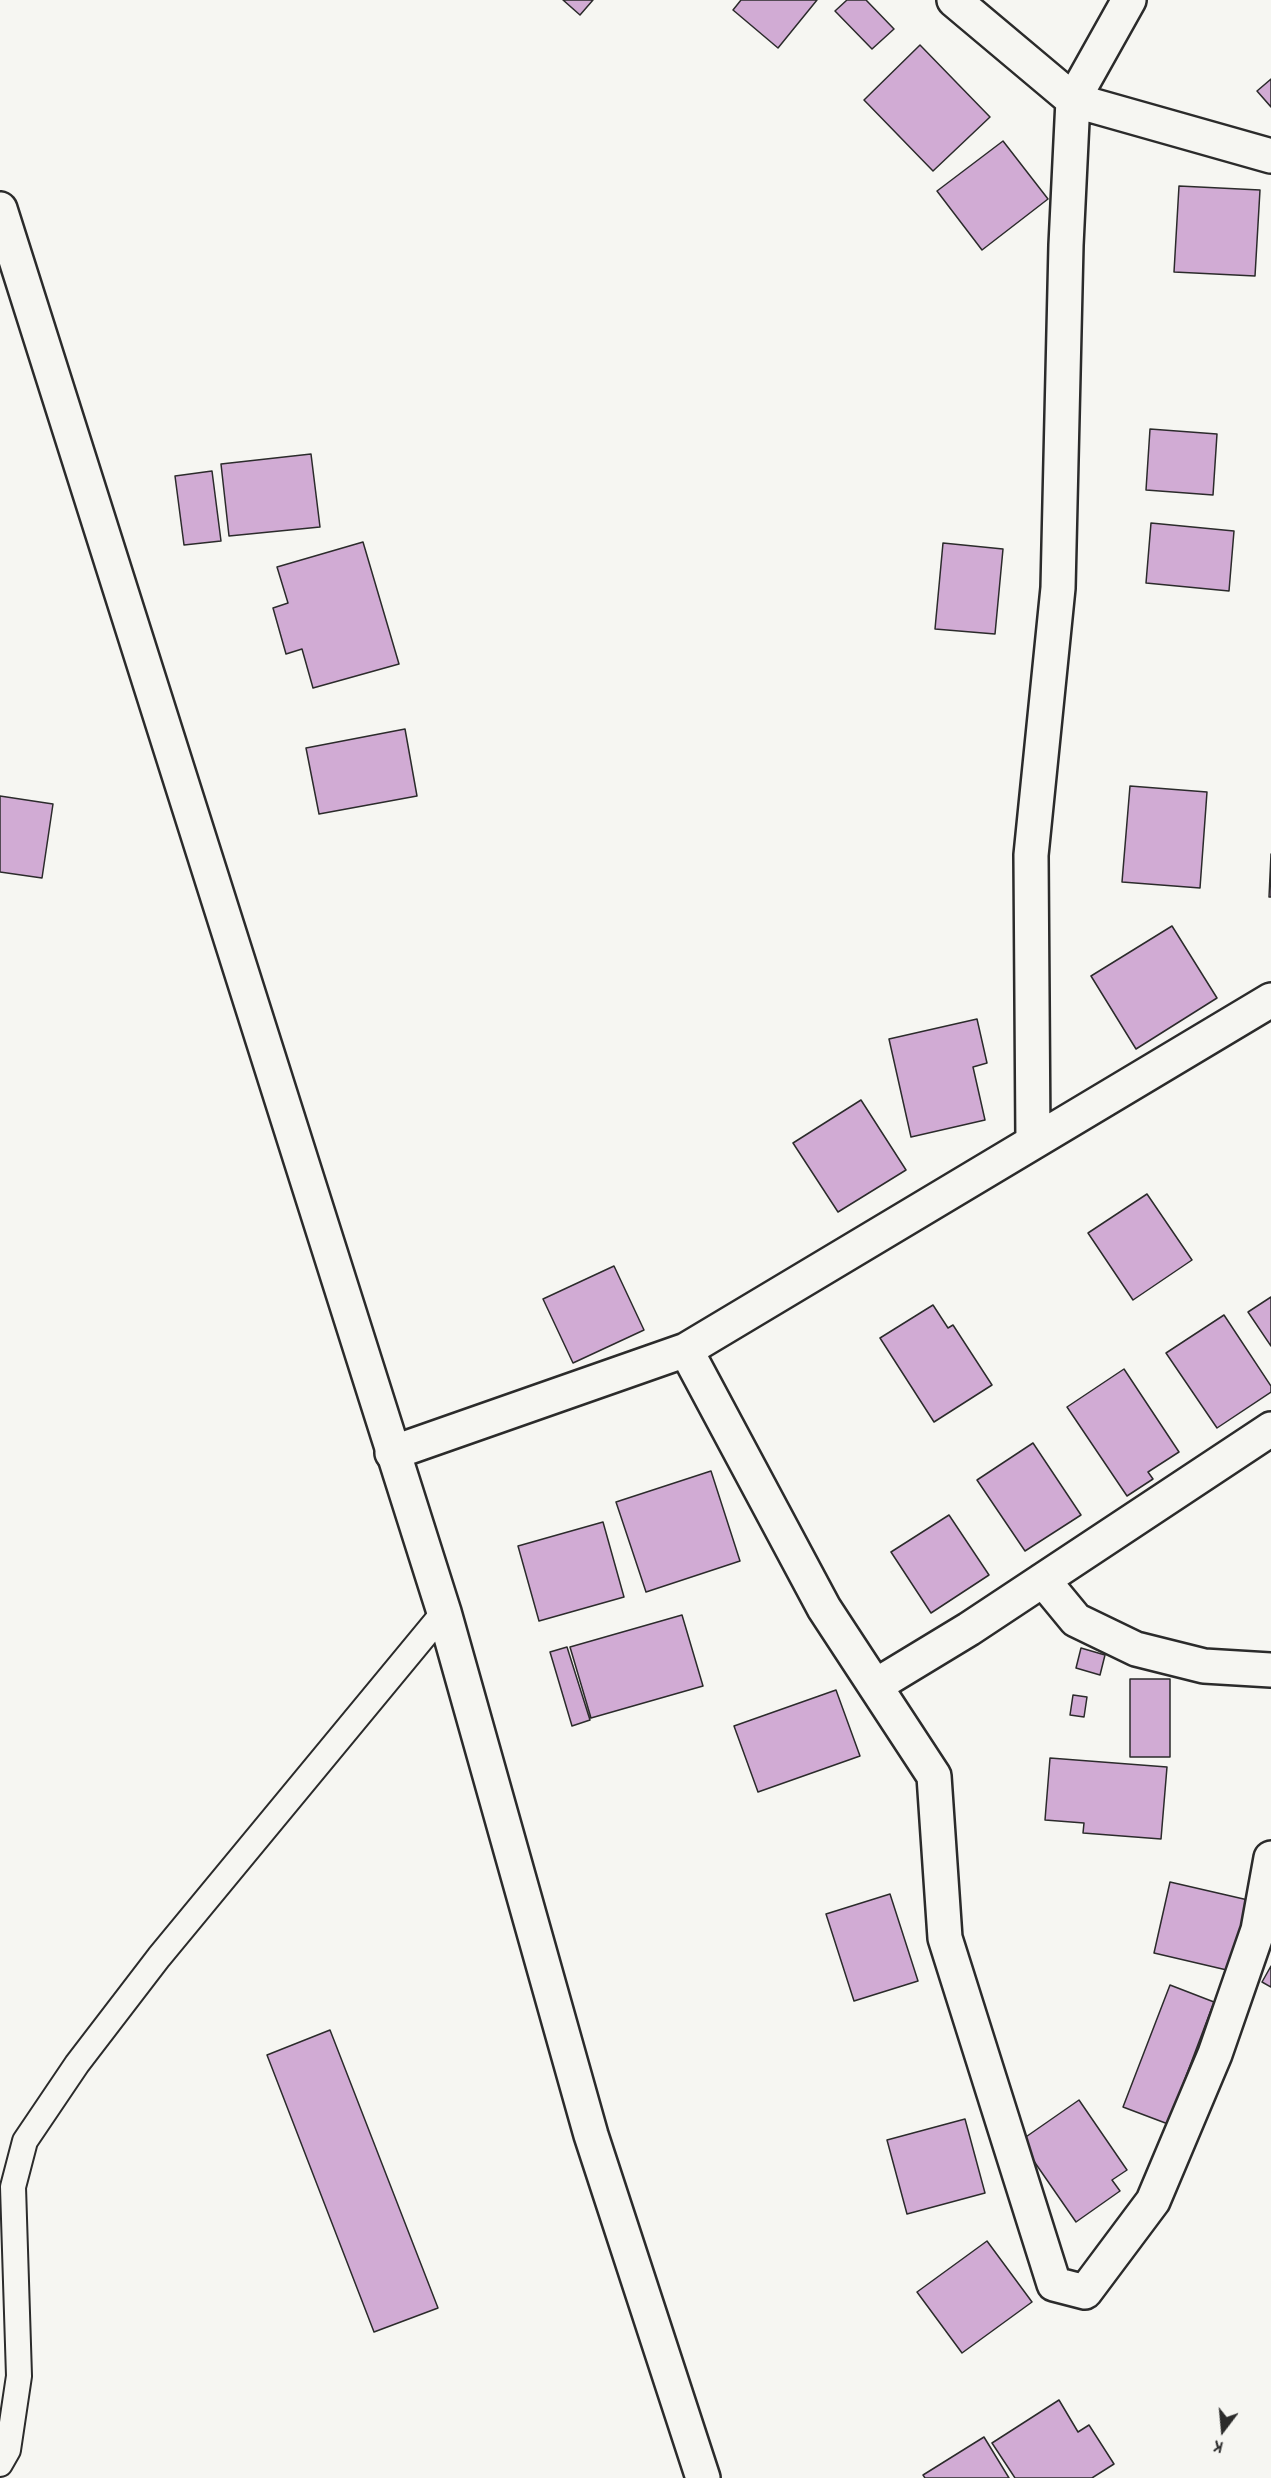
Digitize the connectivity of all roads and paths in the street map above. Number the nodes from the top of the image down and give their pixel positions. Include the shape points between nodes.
1 (954, 0) edge
2 (1130, 0) edge
3 (1073, 100) junction
4 (1271, 156) edge
5 (0, 209) edge
6 (1271, 1000) edge
7 (1033, 1142) junction
8 (686, 1350) junction
9 (1271, 1429) edge
10 (392, 1453) junction
11 (1043, 1580) junction
12 (444, 1612) junction
13 (1271, 1670) edge
14 (875, 1686) junction
15 (1271, 1858) edge
16 (0, 2464) edge
17 (704, 2478) edge

1 - 3 street
2 - 3 street
3 - 4 street
3 - 7 street via 1058,588 1031,855
5 - 10 street
6 - 7 street
7 - 8 street
8 - 10 street
8 - 14 street via 818,1598
9 - 11 street
10 - 12 street
11 - 13 street via 1076,1620 1136,1649 1204,1666
11 - 14 street
12 - 16 lane via 159,1957 77,2064 25,2141 13,2187 19,2376 8,2450
12 - 17 street via 591,2135
14 - 15 street via 934,1776 945,1938 1054,2284 1085,2292 1153,2201 1215,2054 1254,1941

